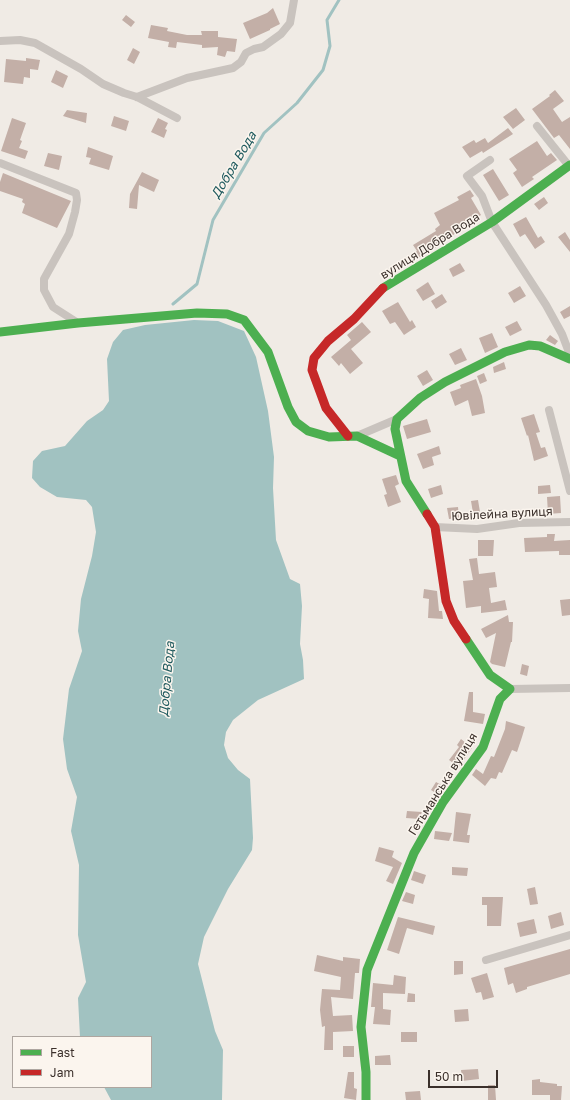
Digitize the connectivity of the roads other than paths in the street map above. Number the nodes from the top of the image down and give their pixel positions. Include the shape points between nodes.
1 (294, 0) edge
2 (1, 39) edge
3 (138, 97) junction
4 (177, 118) dead end
5 (537, 126) dead end
6 (490, 160) dead end
7 (0, 163) edge
8 (569, 165) edge
9 (492, 222) junction
10 (78, 323) junction
11 (0, 332) edge
12 (570, 355) edge
13 (570, 359) edge
14 (549, 410) dead end
15 (398, 419) junction
16 (352, 436) junction
17 (400, 456) junction
18 (570, 491) edge
19 (570, 522) edge
20 (435, 528) junction
21 (570, 688) edge
22 (510, 689) junction
23 (570, 935) edge
24 (486, 960) dead end
25 (366, 1100) edge

1 - 3 street via 290,23 281,34 263,47 246,53 241,62 233,68 187,78
2 - 3 street via 35,44 103,84
3 - 4 street
5 - 8 street
6 - 9 street via 467,176 482,196
7 - 10 street via 76,193 77,200 69,234 44,279 44,290 53,307
8 - 9 street, вулиця Добра Вода
9 - 12 street via 546,305
9 - 16 street, вулиця Добра Вода via 383,288 314,358 312,370 326,408
10 - 11 street
10 - 16 street via 197,313 227,314 244,320 268,352 296,422 308,432 329,437
13 - 15 street via 540,346 505,352 445,382 420,398
14 - 18 street
15 - 16 street
15 - 17 street via 394,429
16 - 17 street
17 - 20 street via 406,481
19 - 20 street, Ювілейна вулиця via 519,523 478,529
20 - 22 street via 446,601 454,621 490,675
21 - 22 street
22 - 25 street, Гетьманська вулиця via 500,699 483,747 444,802 414,853 367,970 361,1027 366,1064
23 - 24 street

